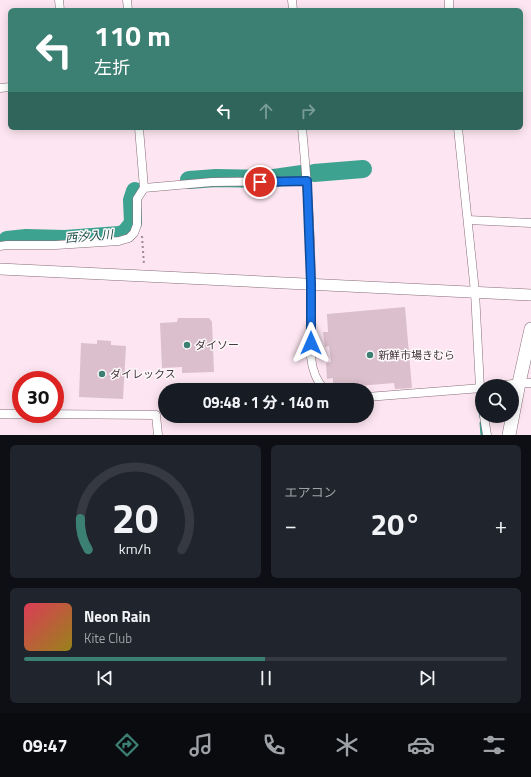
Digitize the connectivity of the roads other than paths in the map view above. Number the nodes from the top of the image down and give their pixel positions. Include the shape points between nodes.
1 (139, 130) edge
2 (302, 130) edge
3 (458, 130) edge
4 (307, 181) junction
5 (144, 188) junction
6 (468, 220) junction
7 (531, 223) edge
8 (0, 246) edge
9 (0, 269) edge
10 (311, 283) junction
11 (475, 292) junction
12 (531, 295) edge
13 (531, 328) edge
14 (480, 379) edge
15 (320, 383) edge
16 (525, 383) edge
17 (475, 388) edge
18 (374, 396) edge
19 (0, 414) edge
20 (12, 414) edge
21 (64, 414) edge
22 (485, 423) edge
23 (158, 435) edge
24 (487, 435) edge
25 (510, 435) edge

1 - 5 street
2 - 4 street
3 - 6 street
4 - 5 street via 212,182
4 - 10 street
5 - 8 street via 137,199 137,224 129,238 119,241 56,245
6 - 7 street
6 - 11 street
9 - 10 street
10 - 11 street
10 - 15 street via 311,358
11 - 12 street
11 - 14 street
13 - 16 main road
16 - 25 main road
17 - 18 street
19 - 20 street
21 - 23 street via 156,415
22 - 24 street

